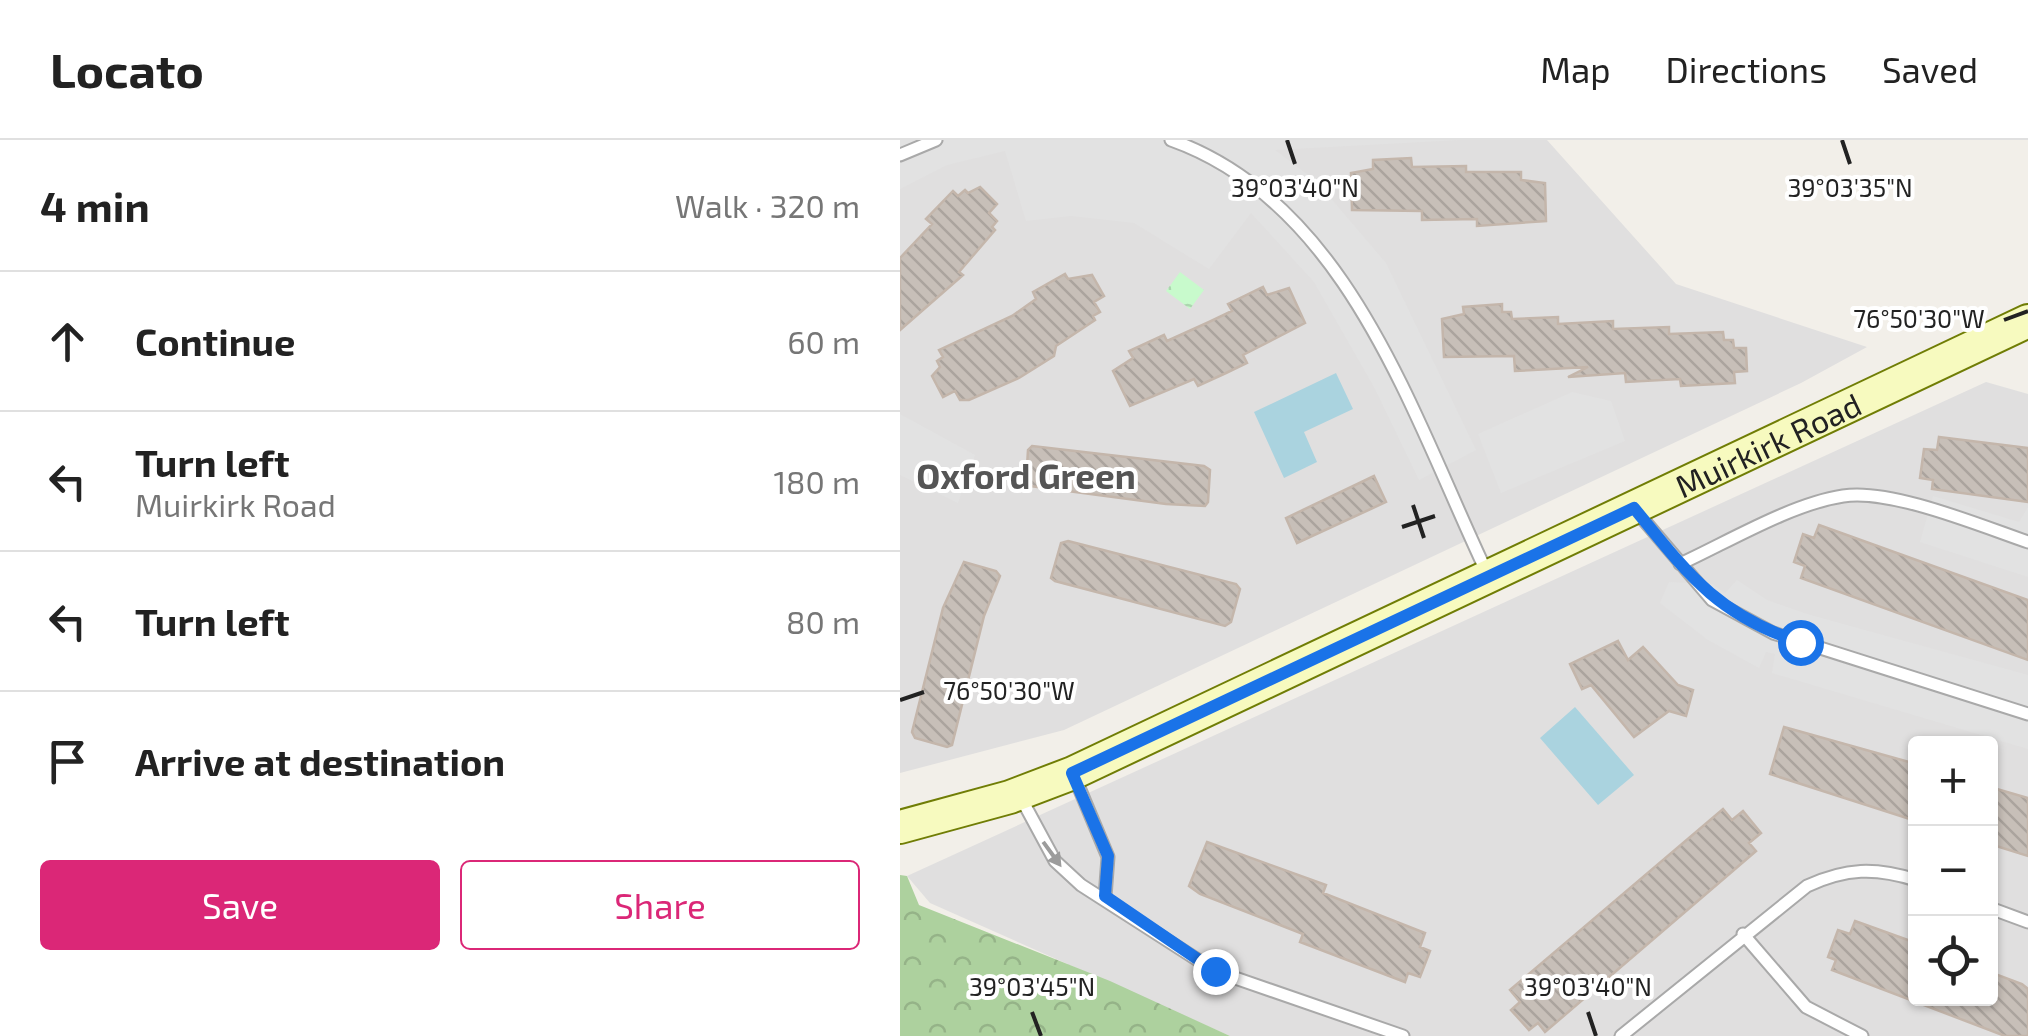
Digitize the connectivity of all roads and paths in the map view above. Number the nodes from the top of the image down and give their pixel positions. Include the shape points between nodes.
1 (936, 140) edge
2 (1171, 140) edge
3 (900, 155) edge
4 (2028, 322) edge
5 (1634, 508) junction
6 (2028, 542) edge
7 (1680, 564) junction
8 (1488, 575) junction
9 (2028, 714) edge
10 (1072, 773) junction
11 (1019, 794) junction
12 (900, 826) edge
13 (1908, 878) edge
14 (1105, 896) junction
15 (1998, 911) edge
16 (2028, 922) edge
17 (1743, 934) junction
18 (1629, 1034) edge
19 (1403, 1036) edge
20 (1862, 1036) edge

1 - 3 lane
2 - 8 lane via 1244,174 1342,276
4 - 5 main road, Muirkirk Road
5 - 7 lane
5 - 8 main road, Muirkirk Road
6 - 7 lane via 1925,508 1843,496
7 - 9 lane via 1712,600 1772,632
8 - 10 main road, Muirkirk Road
10 - 11 main road, Muirkirk Road
10 - 14 lane via 1108,856
11 - 12 main road, Muirkirk Road
11 -> 14 lane via 1055,862
13 - 17 lane via 1884,870 1840,872 1807,886
14 - 19 lane via 1215,971
15 - 16 lane
17 - 18 lane
17 - 20 lane via 1806,1007

